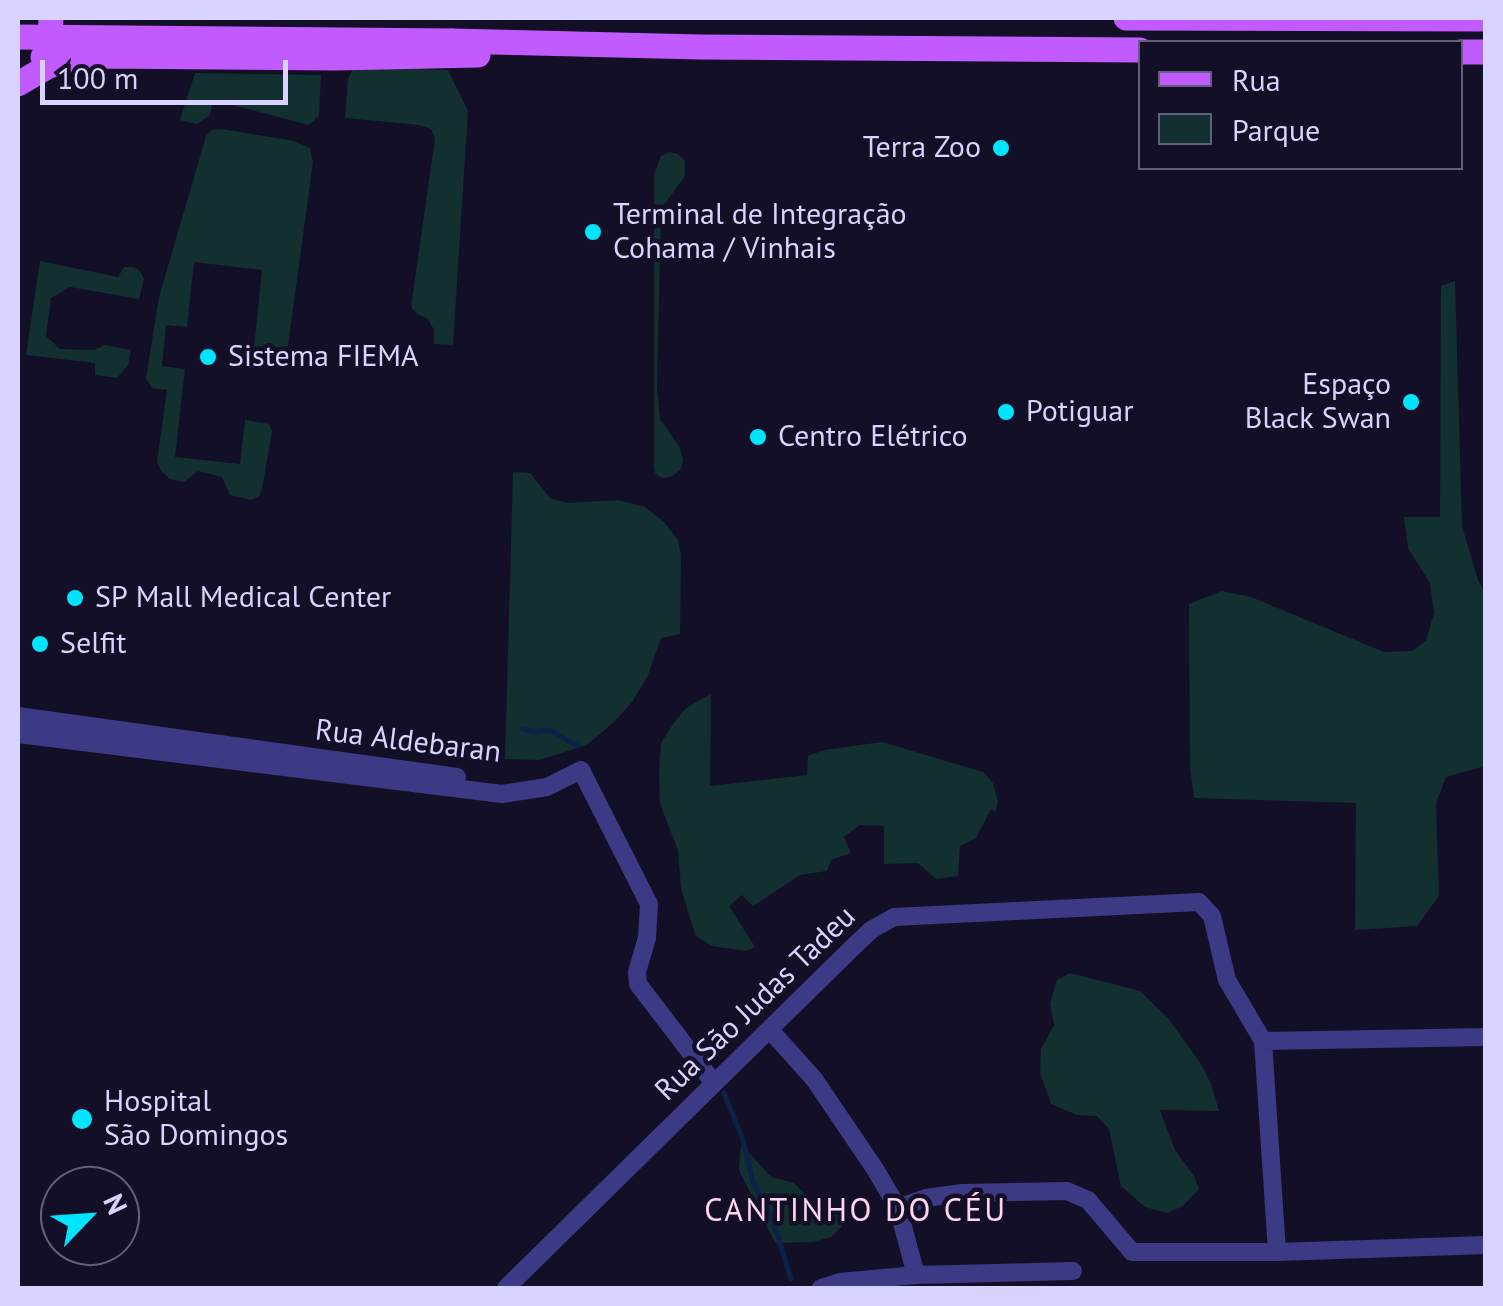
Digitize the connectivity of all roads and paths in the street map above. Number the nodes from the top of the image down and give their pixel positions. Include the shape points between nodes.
1 (51, 18) edge
2 (1126, 18) edge
3 (1398, 18) edge
4 (1486, 19) edge
5 (18, 37) edge
6 (597, 44) junction
7 (1138, 50) edge
8 (21, 84) edge
9 (18, 716) edge
10 (18, 734) edge
11 (581, 770) junction
12 (770, 1030) junction
13 (1486, 1037) edge
14 (1263, 1041) junction
15 (713, 1082) junction
16 (898, 1208) junction
17 (1486, 1245) edge
18 (1277, 1252) junction
19 (1074, 1272) dead end
20 (916, 1275) junction
21 (506, 1288) edge
22 (821, 1288) edge

1 - 8 main road via 42,61
2 - 3 main road
3 - 4 main road
5 - 6 main road, bridge
6 - 7 main road
6 - 8 main road via 439,57 104,56 72,59
9 - 11 street, Rua Aldebaran via 501,783
10 - 11 street, Rua Aldebaran via 502,794 547,787
11 - 15 street via 649,904 638,984
12 - 14 street, Rua São Judas Tadeu via 860,940 894,917 1199,902 1212,916 1227,980
12 - 15 street, Rua São Judas Tadeu
12 - 16 street via 814,1079
13 - 14 street
14 - 18 street
15 - 21 street, Rua São Judas Tadeu
16 - 18 street via 962,1193 1068,1191 1088,1200 1132,1252
16 - 20 street
17 - 18 street
19 - 20 street
20 - 22 street

